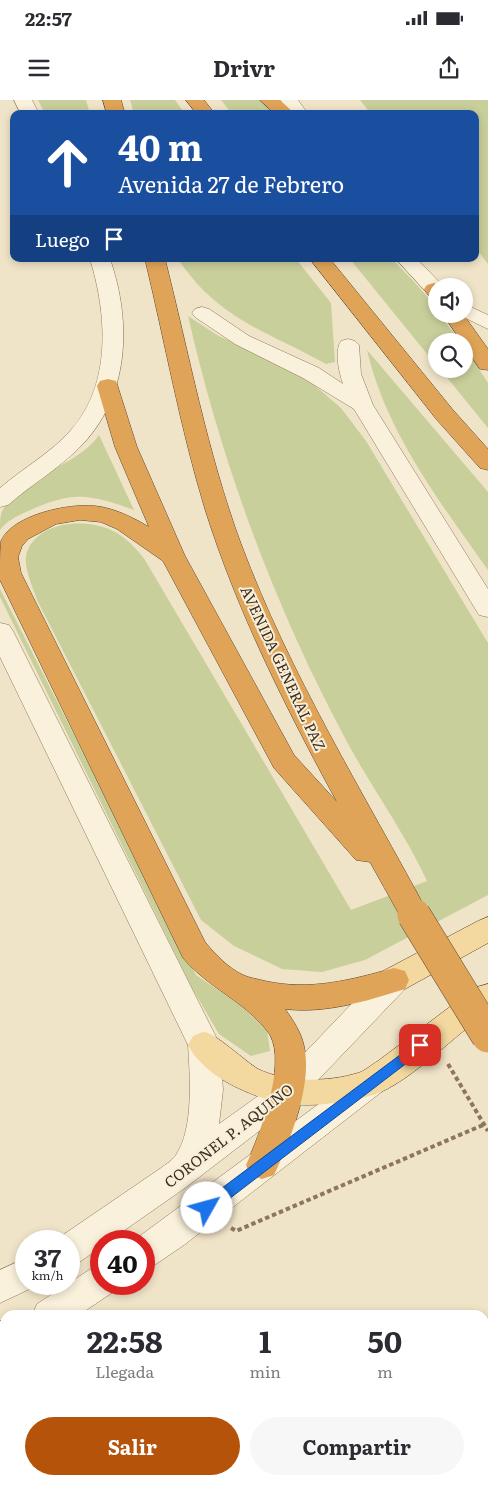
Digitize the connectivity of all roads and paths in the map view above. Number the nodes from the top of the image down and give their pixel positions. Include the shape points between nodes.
1 (195, 100) edge
2 (269, 100) edge
3 (203, 110) edge
4 (281, 110) edge
5 (101, 262) edge
6 (156, 262) edge
7 (322, 262) edge
8 (409, 262) edge
9 (428, 283) edge
10 (202, 313) dead end
11 (473, 315) edge
12 (459, 323) edge
13 (488, 323) edge
14 (348, 345) dead end
15 (488, 364) edge
16 (108, 386) junction
17 (362, 405) junction
18 (488, 463) edge
19 (0, 500) edge
20 (173, 556) junction
21 (488, 609) edge
22 (0, 631) edge
23 (399, 888) junction
24 (488, 929) edge
25 (394, 980) junction
26 (231, 984) junction
27 (488, 996) edge
28 (488, 1036) edge
29 (204, 1045) junction
30 (454, 1058) dead end
31 (373, 1081) junction
32 (286, 1093) junction
33 (483, 1125) junction
34 (488, 1131) edge
35 (189, 1164) junction
36 (262, 1165) junction
37 (207, 1208) junction
38 (80, 1242) edge
39 (155, 1245) edge
40 (15, 1280) edge
41 (0, 1287) edge
42 (90, 1288) edge
43 (57, 1310) edge

1 - 3 highway
2 - 4 highway
5 - 16 street via 112,304 113,342
6 - 23 highway, AVENIDA GENERAL PAZ via 204,469 229,543 263,629 321,750
7 - 18 highway via 444,415
8 - 9 street
10 - 17 street via 242,340 311,373
11 - 13 street
12 - 15 highway
14 - 17 street via 350,374
16 - 19 street via 80,434
16 - 20 highway via 126,447
17 - 21 street
20 - 23 highway via 284,761
20 - 26 highway via 123,522 83,511 62,514 26,530 13,543 6,557 8,573 194,950 207,967
22 - 29 street
23 - 28 highway, AVENIDA GENERAL PAZ, bridge
24 - 25 main road
25 - 26 highway via 341,994 302,998
25 - 32 street, CORONEL P. AQUINO
26 - 32 highway via 262,1005 279,1022 289,1044 292,1069
27 - 31 main road
29 - 32 main road via 240,1074 262,1086
29 - 35 street via 207,1090 202,1128
30 - 33 path via 448,1064
31 - 32 main road via 326,1092
31 - 36 street
32 - 35 street, CORONEL P. AQUINO
32 - 36 highway via 273,1142
33 - 34 path
33 - 37 path via 236,1231
35 - 38 street, CORONEL P. AQUINO
36 - 37 street
37 - 39 street
40 - 41 street
42 - 43 street

